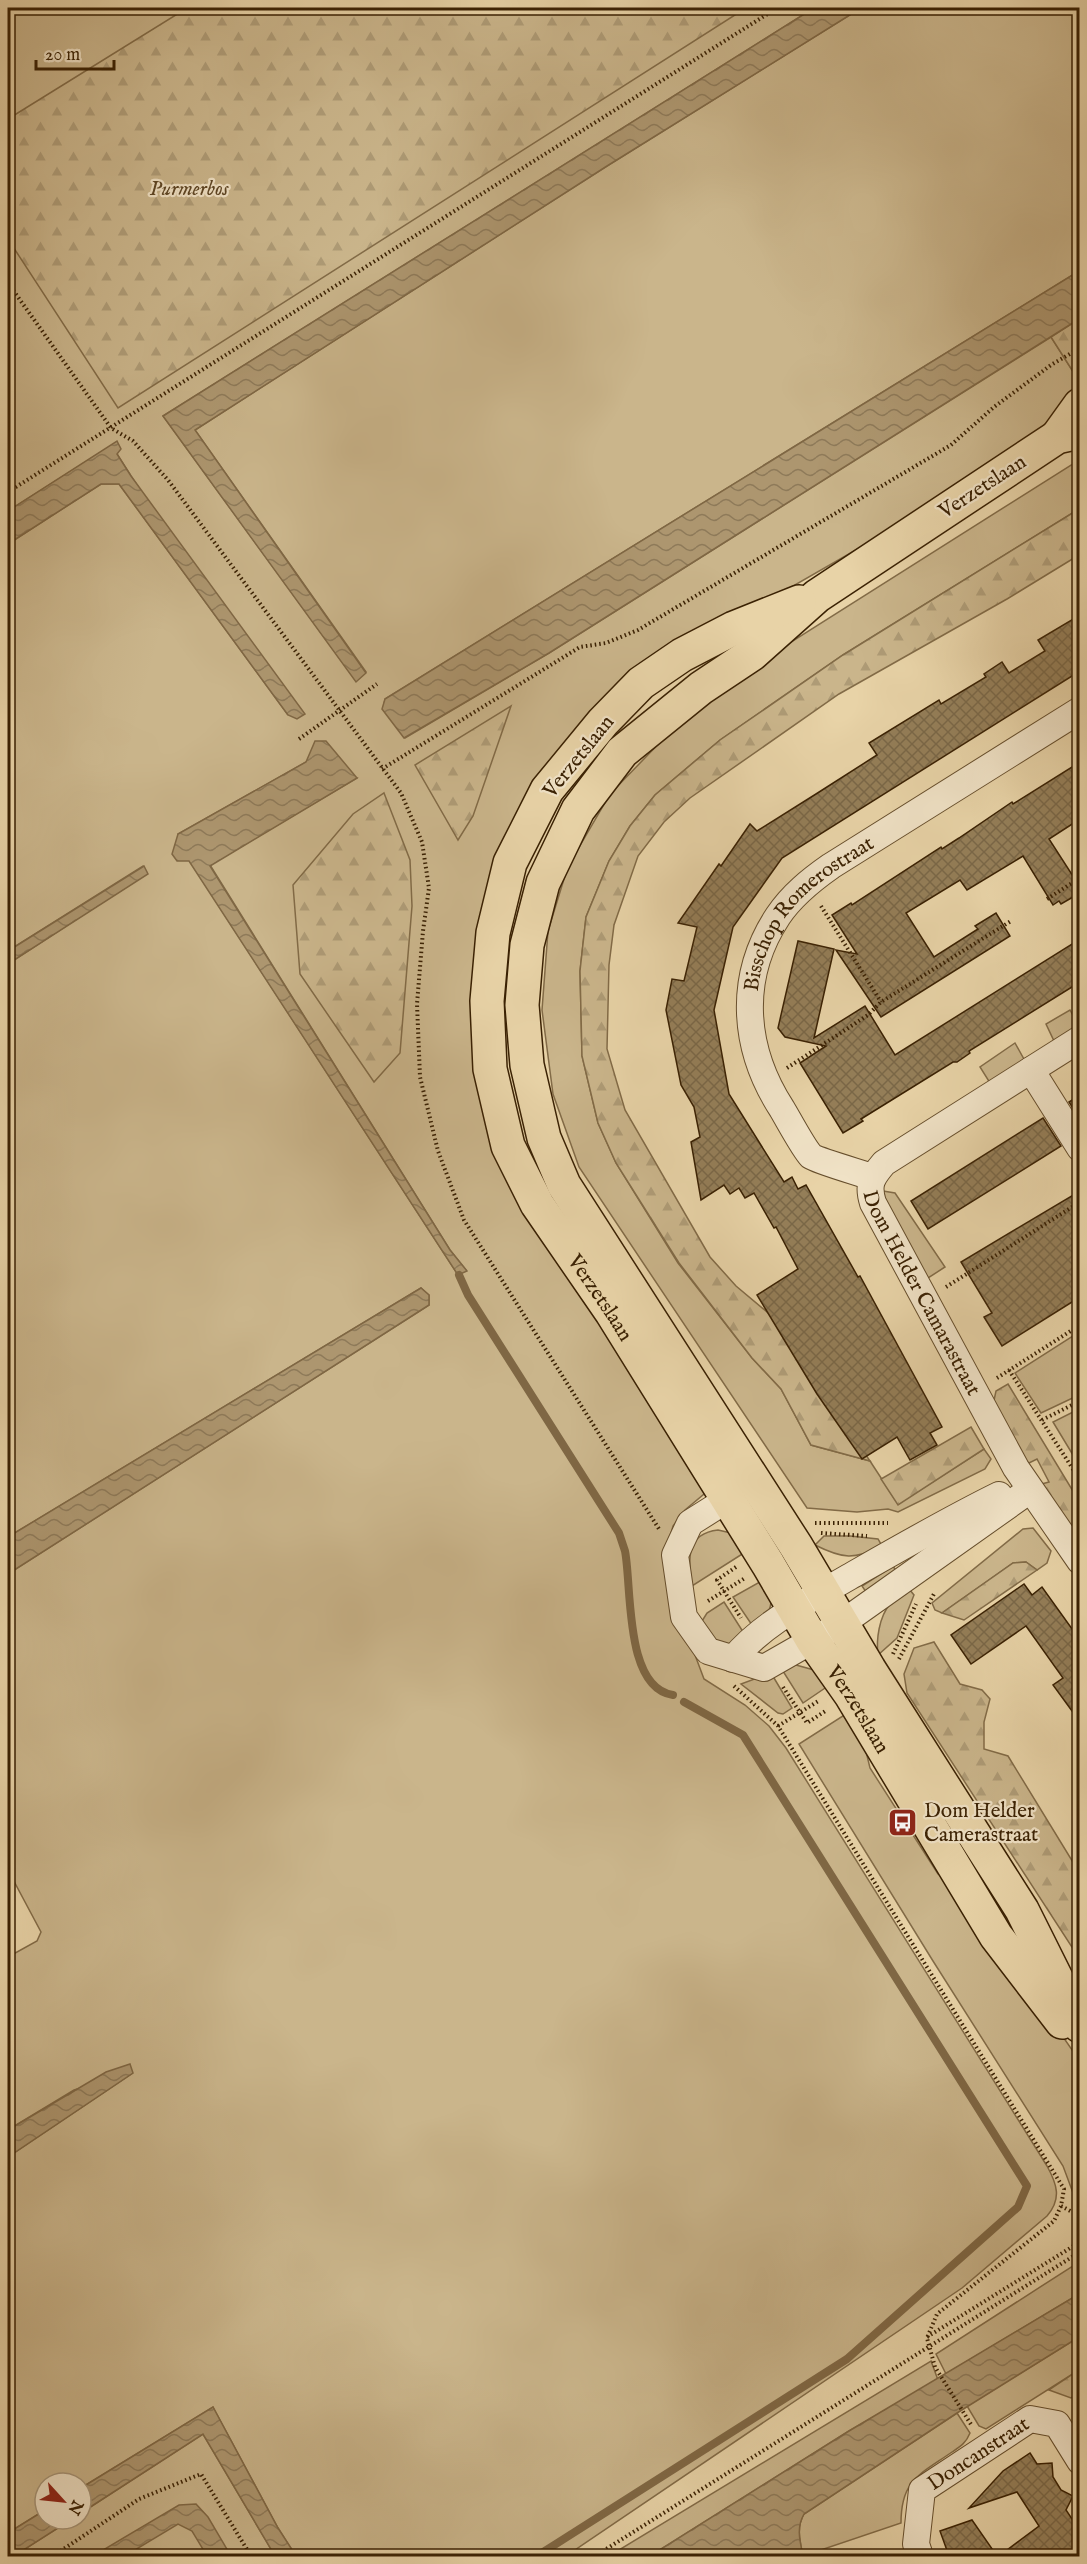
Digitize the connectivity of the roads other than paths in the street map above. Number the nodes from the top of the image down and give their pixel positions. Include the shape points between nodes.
1 (1080, 405) edge
2 (1068, 434) edge
3 (817, 596) junction
4 (1080, 710) edge
5 (1080, 1039) edge
6 (1031, 1070) junction
7 (1080, 1148) edge
8 (872, 1177) junction
9 (1028, 1486) junction
10 (728, 1498) junction
11 (1080, 1561) edge
12 (822, 1593) junction
13 (794, 1608) junction
14 (841, 1624) junction
15 (813, 1641) junction
16 (732, 1659) junction
17 (861, 1681) junction
18 (1080, 2026) edge
19 (1080, 2045) edge
20 (1080, 2461) edge
21 (920, 2556) edge

1 - 2 main road, Verzetslaan
2 - 3 main road, Verzetslaan
3 - 10 main road, Verzetslaan via 734,628 682,655 641,683 603,722 546,790 510,863 493,933 488,1001 490,1069 508,1146 537,1204 612,1313
3 - 12 main road, Verzetslaan via 752,654 701,688 622,752 578,810 543,883 527,945 522,1005 527,1065 544,1138 564,1185 802,1534
4 - 8 street, Bisschop Romerostraat via 807,884 778,916 760,952 750,986 750,1018 756,1058 767,1086 811,1156
5 - 6 street, Dom Helder Camarastraat
6 - 7 street
6 - 8 street, Dom Helder Camarastraat via 884,1163
8 - 9 street, Dom Helder Camarastraat via 869,1189 873,1203
9 - 11 street, Dom Helder Camarastraat
9 - 12 street via 909,1543
9 - 14 street
10 - 13 main road, Verzetslaan via 754,1564
10 - 16 street via 690,1523 675,1555 684,1617 708,1651
12 - 13 street
12 - 14 main road, Verzetslaan
13 - 15 main road, Verzetslaan
13 - 16 street
14 - 15 street
14 - 17 main road, Verzetslaan
15 - 16 street via 764,1668
15 - 17 main road, Verzetslaan
17 - 18 main road, Verzetslaan via 1022,1910
17 - 19 main road, Verzetslaan via 996,1936
20 - 21 street, Doncanstraat via 1057,2424 1030,2419 922,2490 916,2544

